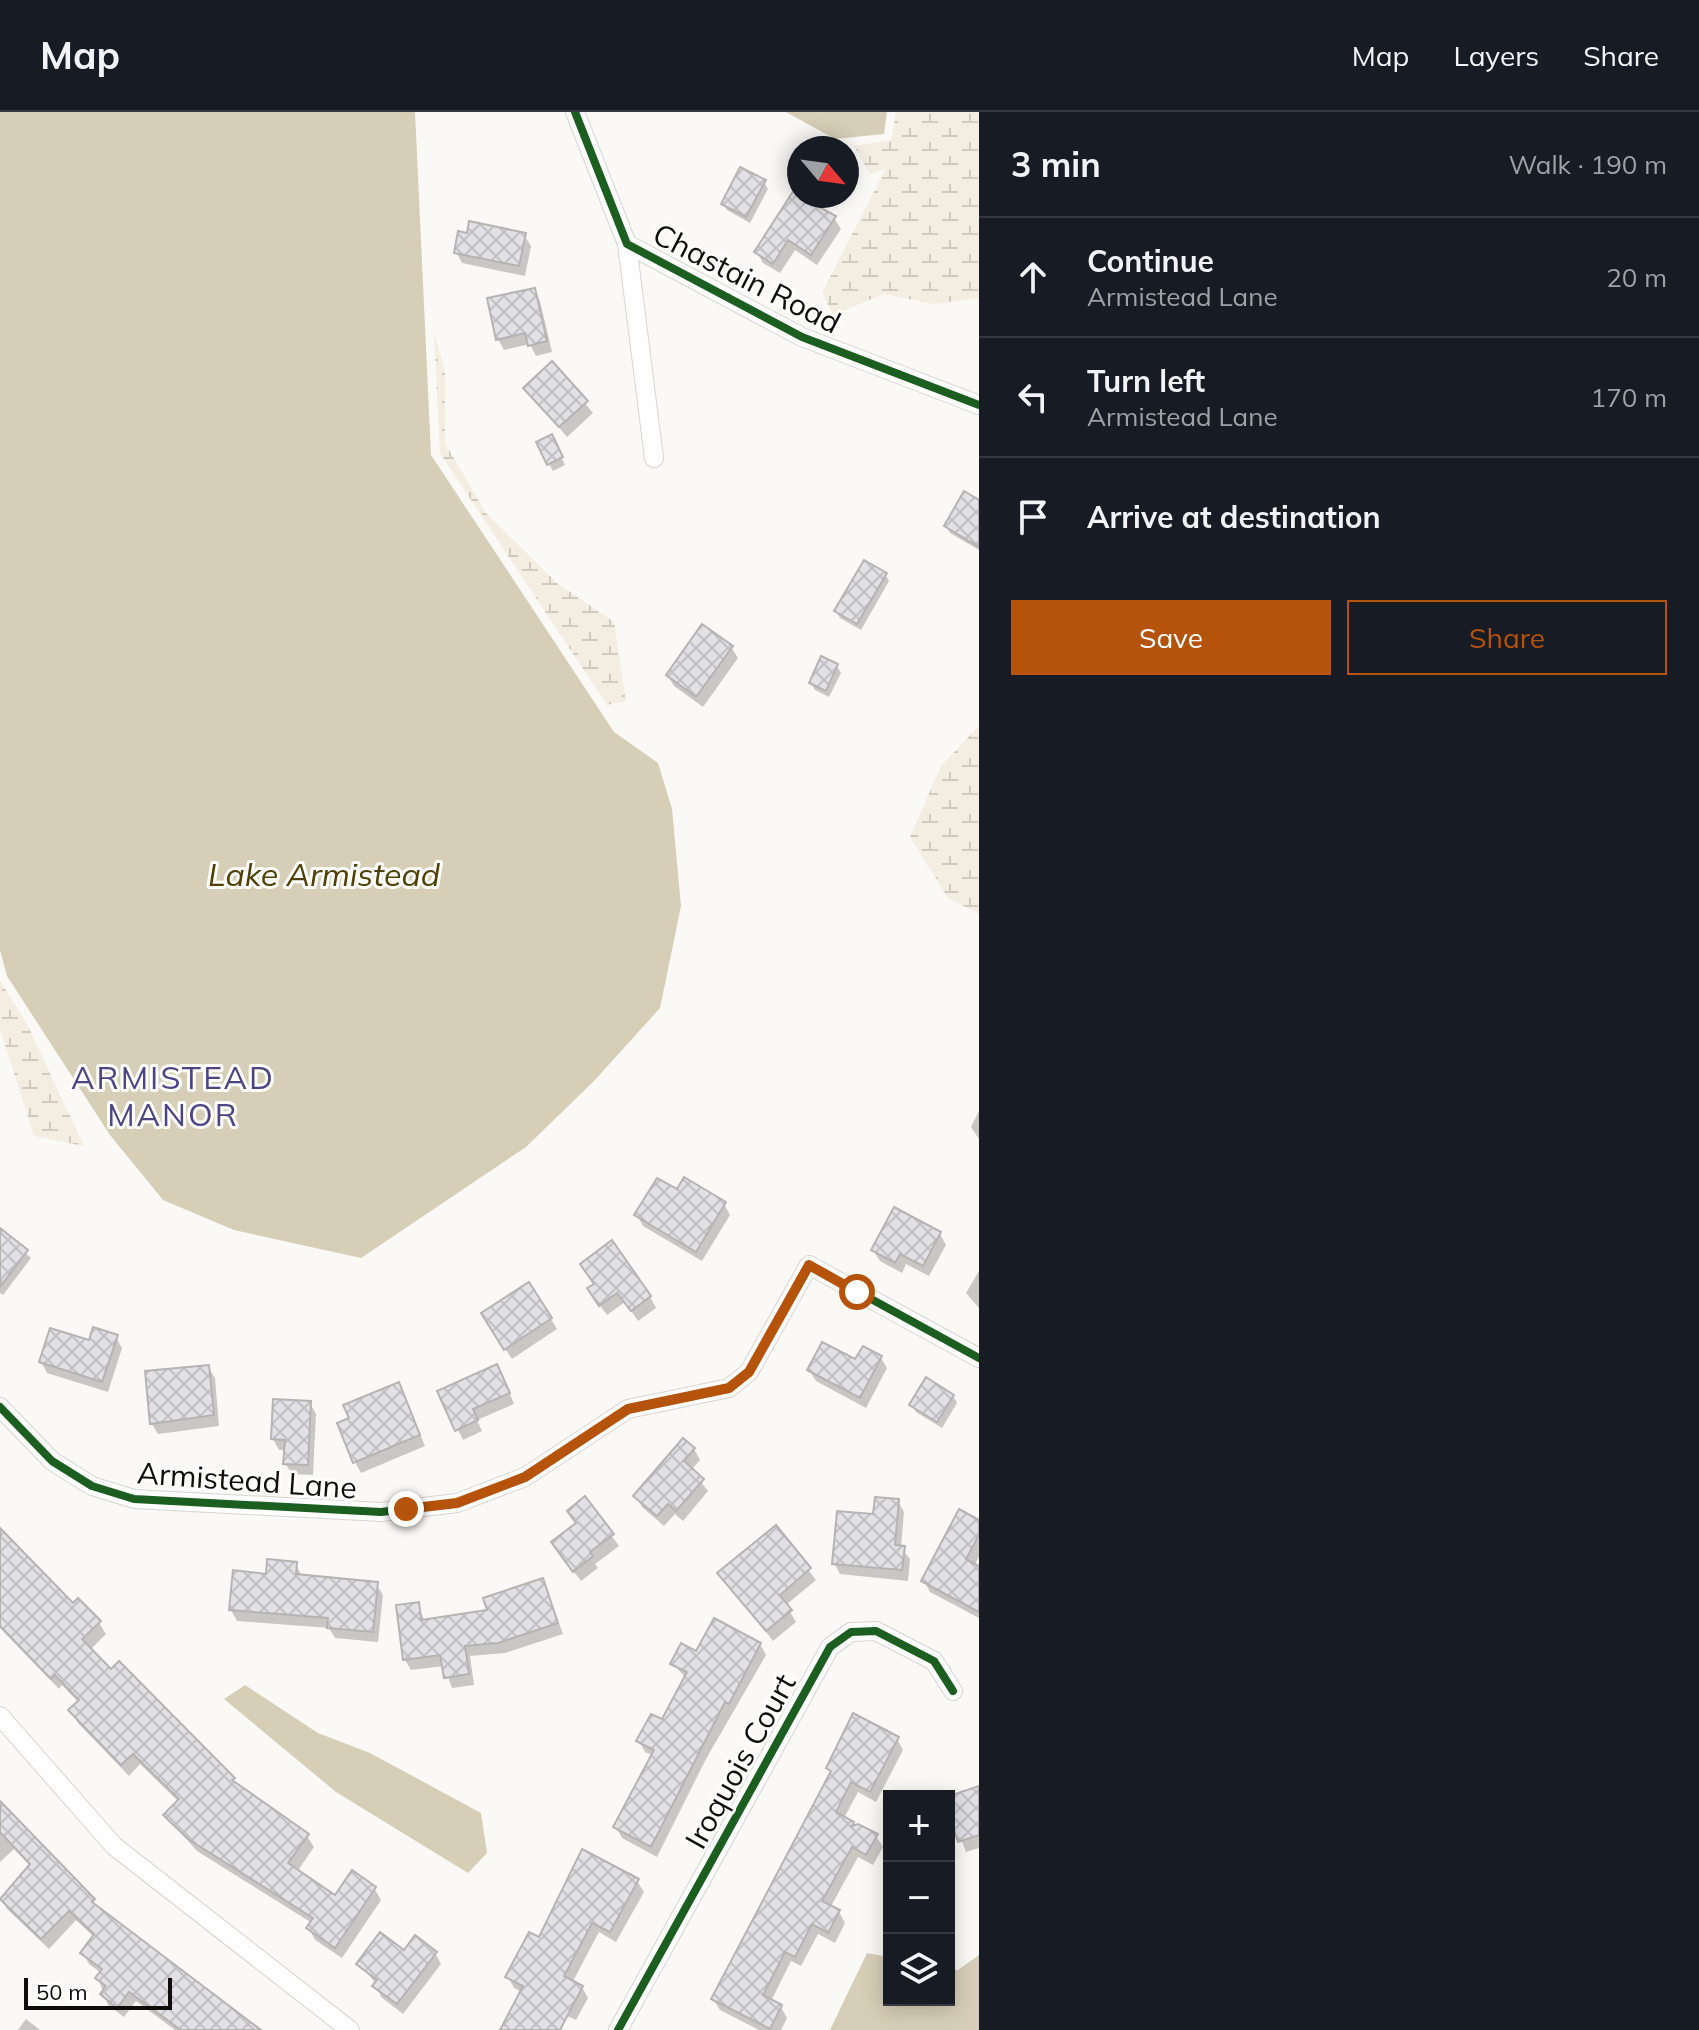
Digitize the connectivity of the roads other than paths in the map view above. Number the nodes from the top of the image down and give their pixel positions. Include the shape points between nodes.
1 (575, 112) edge
2 (627, 244) junction
3 (979, 405) edge
4 (654, 458) dead end
5 (979, 1358) edge
6 (0, 1407) edge
7 (953, 1691) dead end
8 (0, 1716) edge
9 (350, 2030) edge
10 (618, 2030) edge

1 - 2 street, Chastain Road
2 - 3 street, Chastain Road via 789,332
2 - 4 street, Chastain Road
5 - 6 street, Armistead Lane via 809,1265 749,1372 729,1388 628,1409 525,1477 457,1503 381,1512 134,1499 92,1486 52,1461
7 - 10 street, Iroquois Court via 934,1661 876,1631 851,1632 830,1647
8 - 9 street via 114,1846

